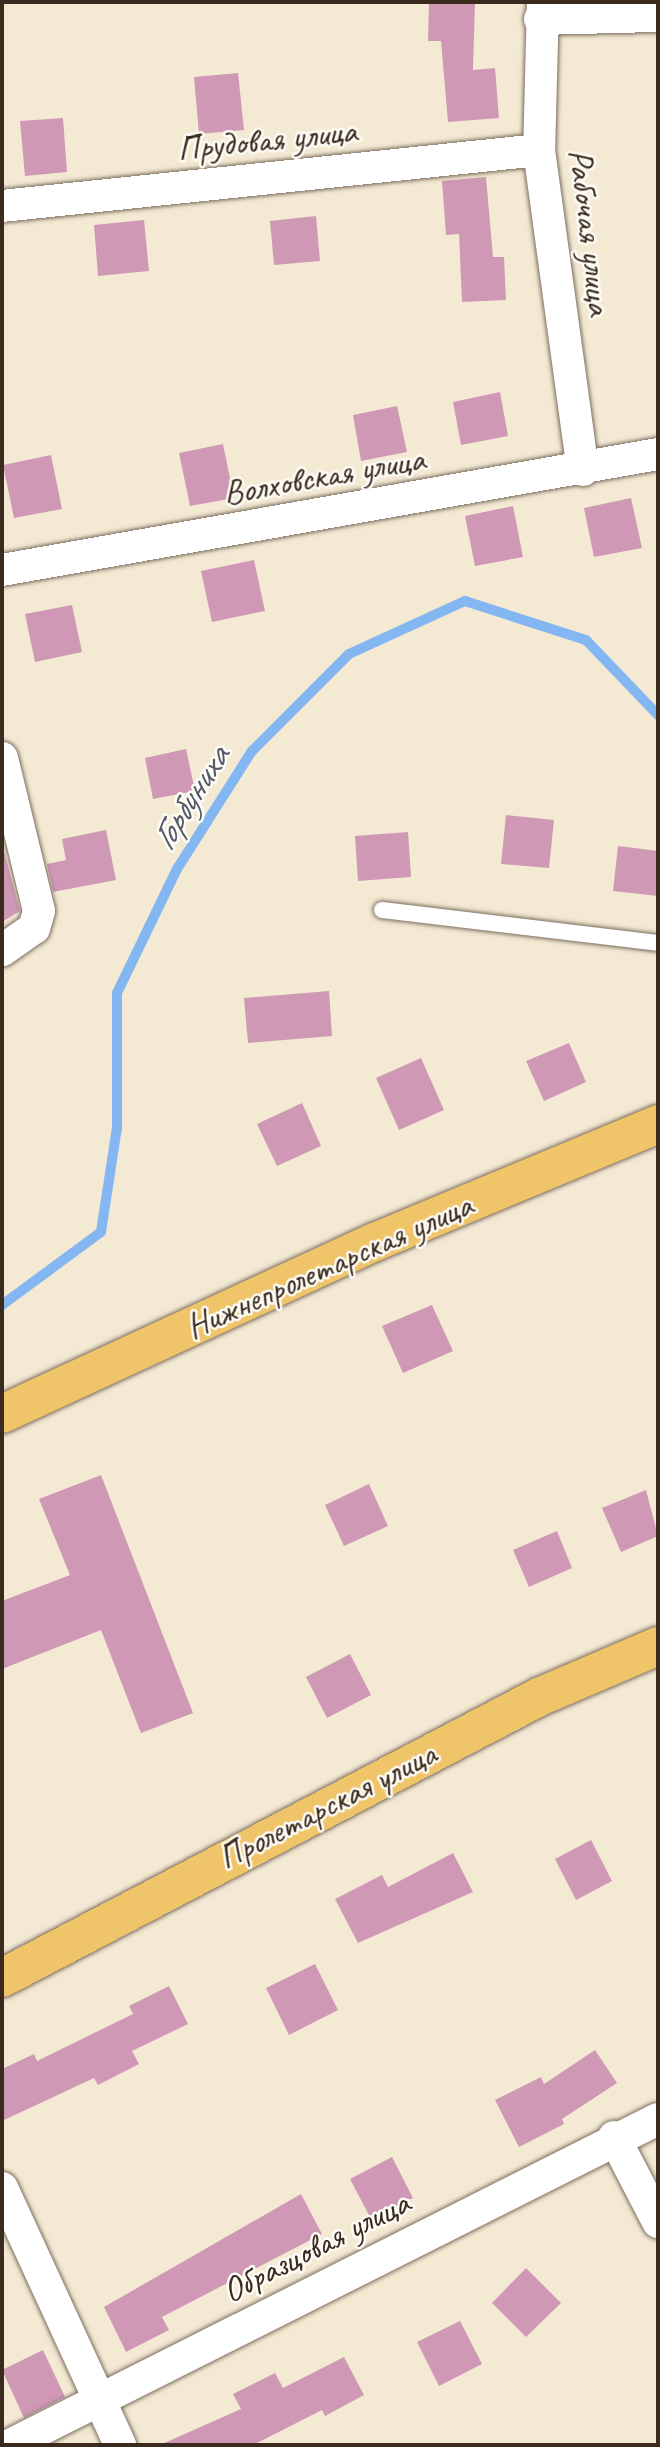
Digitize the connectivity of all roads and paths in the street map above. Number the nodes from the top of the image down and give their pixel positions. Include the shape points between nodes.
1 (542, 10) edge
2 (658, 16) edge
3 (539, 150) junction
4 (2, 206) edge
5 (658, 454) edge
6 (583, 470) junction
7 (2, 570) edge
8 (2, 758) edge
9 (382, 910) dead end
10 (658, 943) edge
11 (2, 950) edge
12 (658, 1124) edge
13 (2, 1414) edge
14 (658, 1646) edge
15 (2, 1978) edge
16 (658, 2119) edge
17 (614, 2137) junction
18 (2, 2188) edge
19 (658, 2222) edge
20 (100, 2403) junction
21 (10, 2445) edge
22 (120, 2445) edge

1 - 2 street
1 - 3 street, Рабочая улица
3 - 4 street, Прудовая улица
3 - 6 street, Рабочая улица
5 - 6 street, Волховская улица
6 - 7 street, Волховская улица
8 - 11 street via 39,911 34,928
9 - 10 lane
12 - 13 main road, Нижнепролетарская улица via 374,1242
14 - 15 main road, Пролетарская улица via 539,1697
16 - 17 street, Образцовая улица
17 - 19 street
17 - 20 street, Образцовая улица
18 - 20 street
20 - 21 street, Образцовая улица
20 - 22 street

